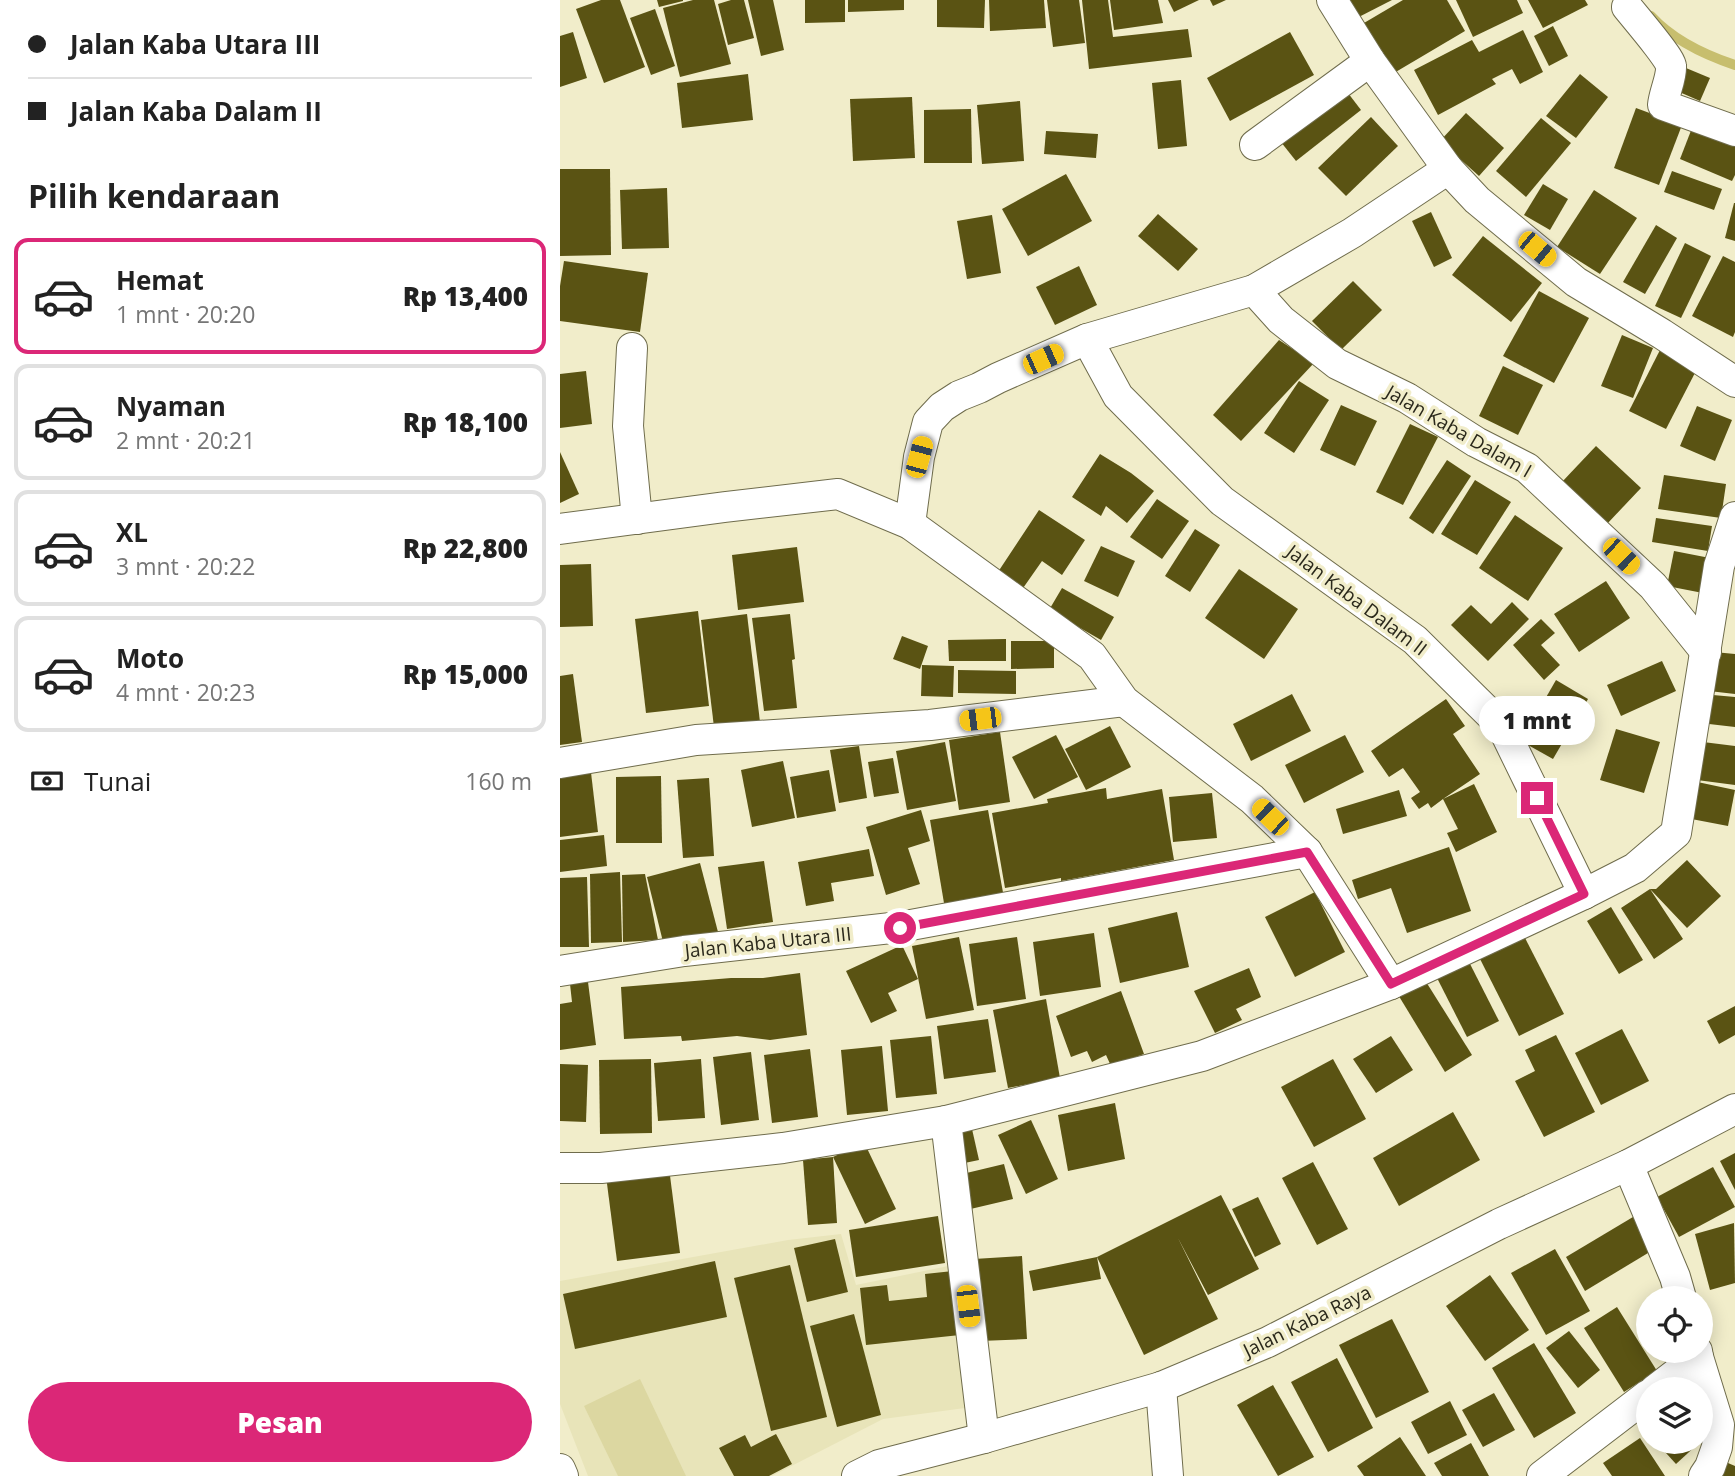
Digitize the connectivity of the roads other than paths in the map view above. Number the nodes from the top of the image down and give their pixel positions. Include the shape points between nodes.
1 (1332, 0) edge
2 (1628, 7) dead end
3 (1370, 61) junction
4 (1735, 131) edge
5 (1255, 145) dead end
6 (1448, 169) junction
7 (1254, 290) junction
8 (1087, 339) junction
9 (632, 348) dead end
10 (1735, 382) edge
11 (1735, 517) edge
12 (637, 519) junction
13 (910, 524) junction
14 (560, 529) edge
15 (1706, 652) junction
16 (1124, 701) junction
17 (560, 763) edge
18 (1307, 852) junction
19 (1584, 894) junction
20 (560, 971) edge
21 (1391, 984) junction
22 (1735, 1109) edge
23 (946, 1121) junction
24 (1628, 1165) junction
25 (560, 1168) edge
26 (1678, 1286) edge
27 (1688, 1363) edge
28 (1702, 1363) edge
29 (1671, 1377) edge
30 (1161, 1387) junction
31 (1636, 1404) edge
32 (1727, 1413) edge
33 (984, 1438) junction
34 (560, 1469) edge
35 (563, 1476) edge
36 (857, 1476) edge
37 (1168, 1476) edge
38 (1542, 1476) edge
39 (1704, 1476) edge

1 - 3 street
2 - 4 street via 1669,59 1672,68 1663,105
3 - 5 street
3 - 6 street
6 - 7 street
6 - 10 street via 1477,200 1576,282
7 - 8 street
7 - 15 street, Jalan Kaba Dalam I via 1281,320 1337,364 1407,398 1527,468 1653,586
8 - 13 street via 942,407 928,422
8 - 19 street, Jalan Kaba Dalam II via 1118,396 1222,501 1415,639 1502,726
9 - 12 street via 628,426
11 - 15 street via 1719,566
12 - 13 street via 838,494
12 - 14 street
13 - 16 street via 1092,656
15 - 19 street via 1676,833 1635,868
16 - 17 street via 930,725 696,740
16 - 18 street via 1252,799
18 - 20 street, Jalan Kaba Utara III via 900,928 684,951
18 - 21 street
19 - 21 street
21 - 23 street via 1202,1056
22 - 24 street, Jalan Kaba Raya
23 - 25 street via 783,1148 601,1168
23 - 33 street
24 - 26 street
24 - 30 street, Jalan Kaba Raya via 1499,1224 1268,1342
27 - 29 street
28 - 32 street
30 - 33 street, Jalan Kaba Raya
30 - 37 street
31 - 38 street
32 - 39 street
33 - 36 street, Jalan Kaba Raya via 879,1465
34 - 35 street

